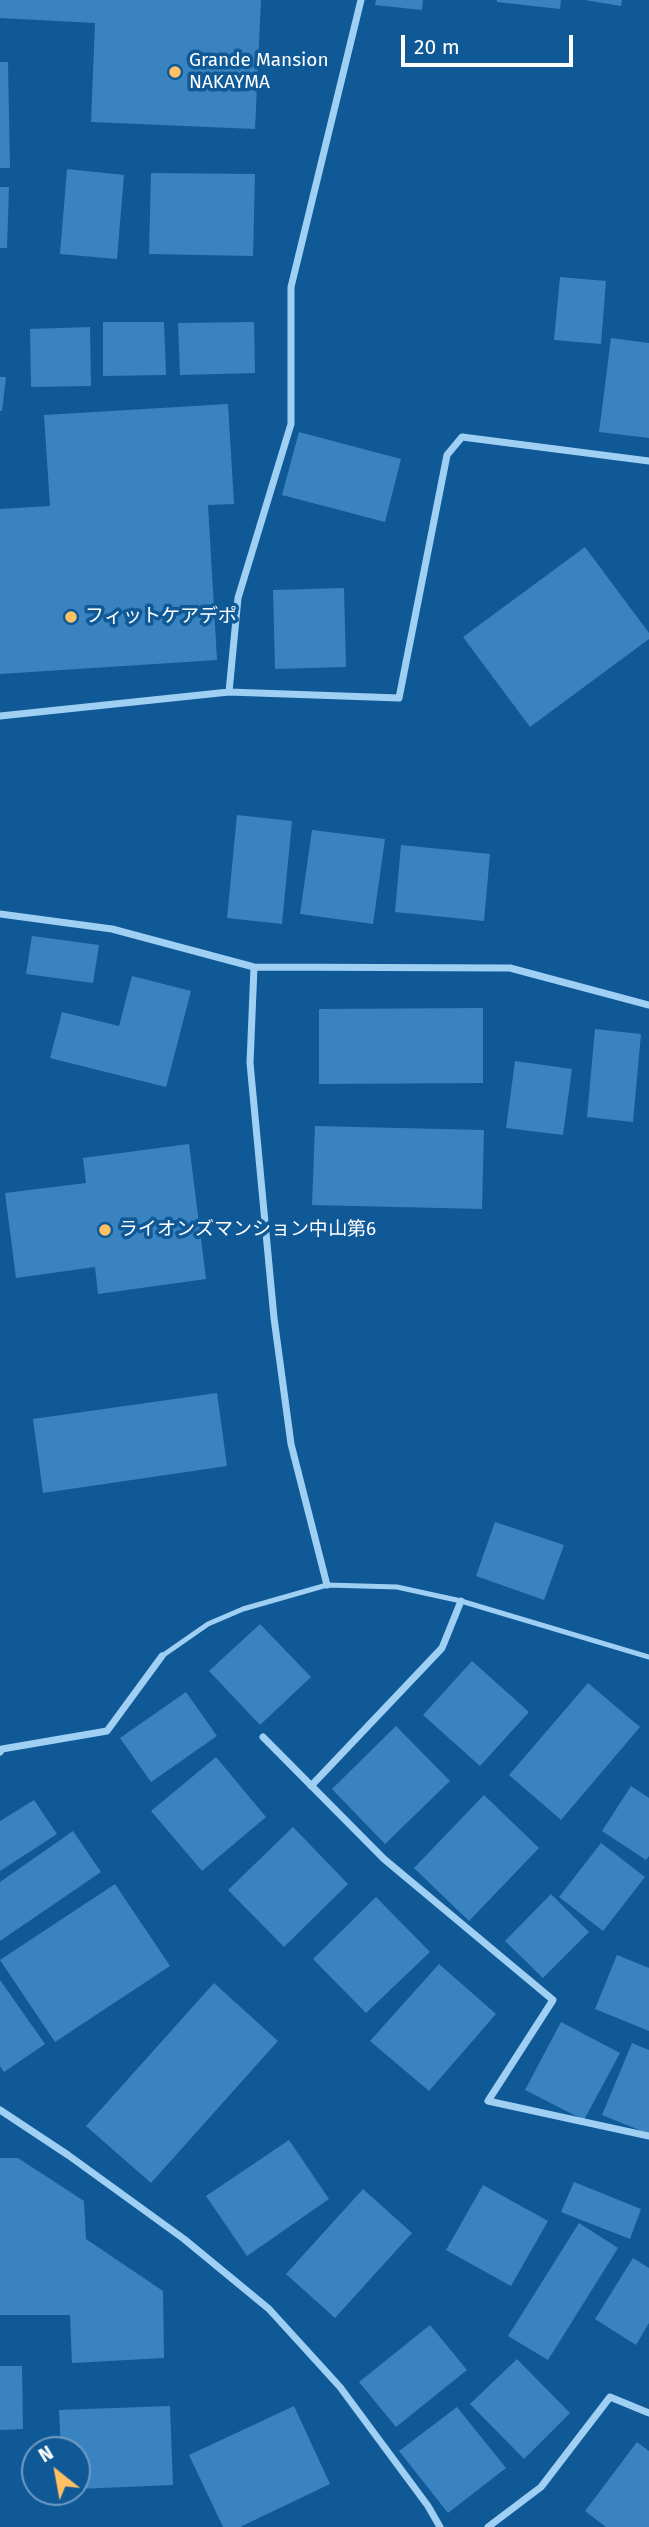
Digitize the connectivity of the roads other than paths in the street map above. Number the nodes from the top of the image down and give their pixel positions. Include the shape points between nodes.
1 (361, 0) edge
2 (649, 461) edge
3 (229, 692) junction
4 (0, 716) edge
5 (0, 914) edge
6 (254, 967) junction
7 (649, 1005) edge
8 (327, 1585) junction
9 (461, 1601) junction
10 (162, 1656) joint
11 (649, 1657) edge
12 (263, 1737) dead end
13 (0, 1752) edge
14 (311, 1786) junction
15 (0, 2110) edge
16 (649, 2136) edge
17 (649, 2413) edge
18 (440, 2527) edge
19 (488, 2527) edge

1 - 3 street via 291,286 291,424 238,598
2 - 3 street via 462,436 447,455 399,698
3 - 4 street
5 - 6 street via 113,929
6 - 7 street via 510,968
6 - 8 street via 250,1063 274,1318 291,1444
8 - 9 lane via 397,1587
8 - 10 lane via 208,1624
9 - 11 lane
9 - 14 street via 442,1648
10 - 13 street via 107,1731
12 - 14 street
14 - 16 street via 384,1859 553,2000 488,2101
15 - 18 street via 184,2239 269,2309 340,2387
17 - 19 street via 610,2397 541,2487

